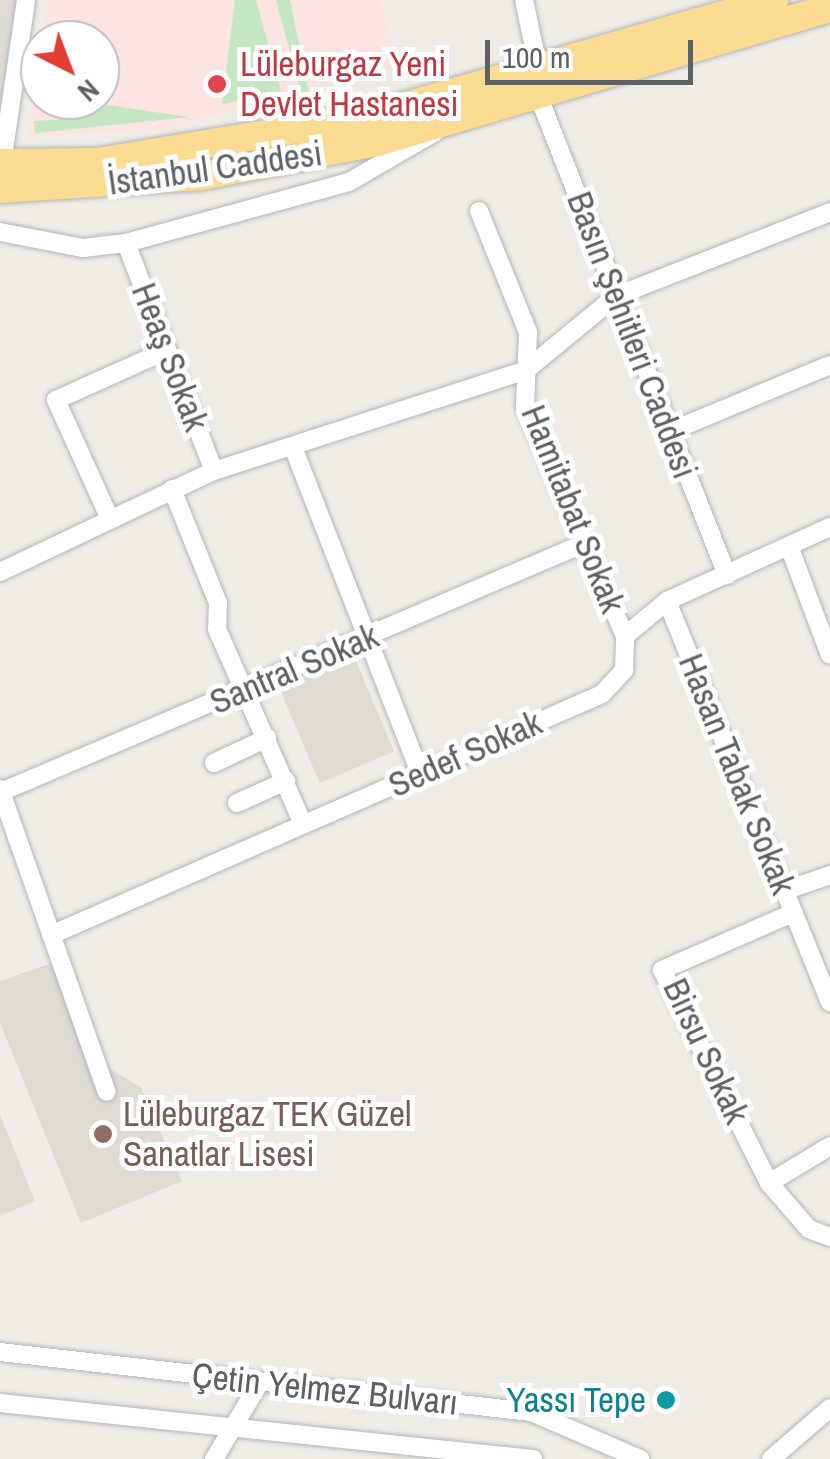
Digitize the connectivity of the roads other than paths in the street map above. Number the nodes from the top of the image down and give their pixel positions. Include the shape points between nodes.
1 (26, 0) edge
2 (524, 0) edge
3 (774, 0) edge
4 (830, 8) edge
5 (538, 83) junction
6 (454, 119) junction
7 (1, 172) edge
8 (480, 212) dead end
9 (830, 212) edge
10 (0, 232) edge
11 (126, 244) junction
12 (616, 296) junction
13 (167, 350) junction
14 (830, 365) edge
15 (526, 370) junction
16 (669, 432) junction
17 (293, 446) junction
18 (214, 471) junction
19 (172, 489) junction
20 (110, 519) junction
21 (830, 527) edge
22 (585, 542) junction
23 (789, 546) junction
24 (0, 572) edge
25 (727, 575) junction
26 (667, 601) junction
27 (625, 636) junction
28 (361, 640) junction
29 (830, 655) edge
30 (246, 690) junction
31 (267, 738) junction
32 (214, 762) dead end
33 (420, 773) junction
34 (286, 781) junction
35 (0, 791) edge
36 (236, 803) dead end
37 (303, 824) junction
38 (830, 875) edge
39 (784, 891) junction
40 (793, 913) junction
41 (52, 935) junction
42 (830, 1002) edge
43 (108, 1092) dead end
44 (830, 1146) edge
45 (769, 1183) junction
46 (830, 1237) edge
47 (0, 1352) edge
48 (260, 1382) junction
49 (0, 1403) edge
50 (830, 1408) edge
51 (232, 1428) junction
52 (214, 1459) edge
53 (533, 1459) edge
54 (640, 1459) edge
55 (770, 1459) edge

1 - 7 street
2 - 5 street, Basın Şehitleri Caddesi
3 - 5 highway, İstanbul Caddesi
4 - 5 highway, İstanbul Caddesi
5 - 6 highway, İstanbul Caddesi
5 - 7 highway, İstanbul Caddesi via 319,126
5 - 12 street, Basın Şehitleri Caddesi
6 - 7 highway, İstanbul Caddesi via 202,176
6 - 11 street via 349,182
8 - 15 street, Hamitabat Sokak via 528,332
9 - 12 street
10 - 11 street via 83,248
11 - 13 street, Heaş Sokak
12 - 15 street
12 - 16 street, Basın Şehitleri Caddesi
13 - 18 street, Heaş Sokak
13 - 20 street via 56,400
14 - 16 street
15 - 17 street
15 - 22 street, Hamitabat Sokak via 525,406
16 - 25 street, Basın Şehitleri Caddesi
17 - 18 street
17 - 28 street
18 - 19 street
19 - 20 street
19 - 30 street
20 - 24 street
21 - 23 street
22 - 27 street, Hamitabat Sokak
22 - 28 street, Santral Sokak
23 - 25 street
23 - 29 street
25 - 26 street
26 - 27 street
26 - 39 street, Hasan Tabak Sokak
27 - 33 street, Sedef Sokak via 624,670 602,694
28 - 30 street, Santral Sokak
28 - 33 street
30 - 31 street
30 - 35 street, Santral Sokak
31 - 32 street
31 - 34 street
33 - 37 street, Sedef Sokak
34 - 36 street
34 - 37 street
35 - 41 street
37 - 41 street, Sedef Sokak
38 - 39 street
39 - 40 street, Hasan Tabak Sokak
40 - 42 street, Hasan Tabak Sokak
40 - 45 street, Birsu Sokak via 662,970
41 - 43 street
44 - 45 street
45 - 46 street, Birsu Sokak via 809,1229
47 - 48 street, Çetin Yelmez Bulvarı
48 - 51 street
48 - 54 street, Çetin Yelmez Bulvarı via 530,1412
49 - 51 street, Çetin Yelmez Bulvarı
50 - 55 street
51 - 52 street
51 - 53 street, Çetin Yelmez Bulvarı

